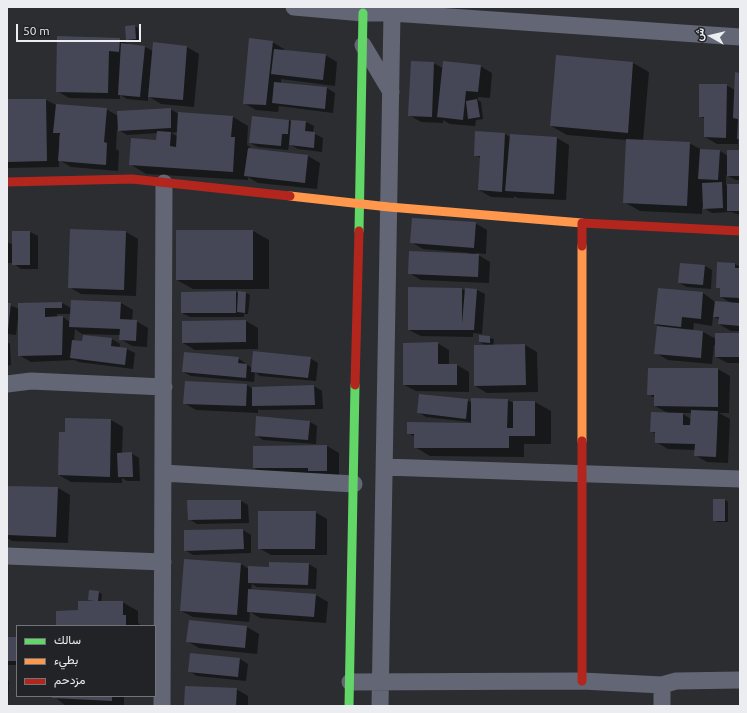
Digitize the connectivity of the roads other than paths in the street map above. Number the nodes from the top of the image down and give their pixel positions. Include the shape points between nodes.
1 (294, 7) edge
2 (339, 9) edge
3 (363, 13) junction
4 (392, 13) junction
5 (740, 37) edge
6 (363, 45) junction
7 (391, 92) junction
8 (7, 182) edge
9 (164, 182) junction
10 (360, 203) junction
11 (389, 207) junction
12 (582, 223) junction
13 (740, 231) edge
14 (7, 384) edge
15 (164, 387) junction
16 (385, 467) junction
17 (163, 473) junction
18 (581, 474) junction
19 (740, 479) edge
20 (354, 484) junction
21 (7, 556) edge
22 (163, 562) junction
23 (740, 680) edge
24 (381, 681) junction
25 (582, 681) junction
26 (350, 682) junction
27 (662, 685) junction
28 (162, 706) edge
29 (350, 706) edge
30 (380, 706) edge
31 (662, 706) edge

1 - 2 street
2 - 3 street
3 - 4 street
3 - 6 street
4 - 5 street
4 - 7 street
6 - 7 street
6 - 10 street
7 - 11 street
8 - 9 street via 132,179
9 - 10 street
9 - 15 street
10 - 11 street
10 - 20 street
11 - 12 street
11 - 16 street
12 - 13 street
12 - 18 street
14 - 15 street via 31,381
15 - 17 street
16 - 18 street
16 - 24 street
17 - 20 street
17 - 22 street
18 - 19 street
18 - 25 street
20 - 26 street
21 - 22 street
22 - 28 street
23 - 27 street via 676,681
24 - 25 street
24 - 26 street
24 - 30 street
25 - 27 street
26 - 29 street
27 - 31 street

